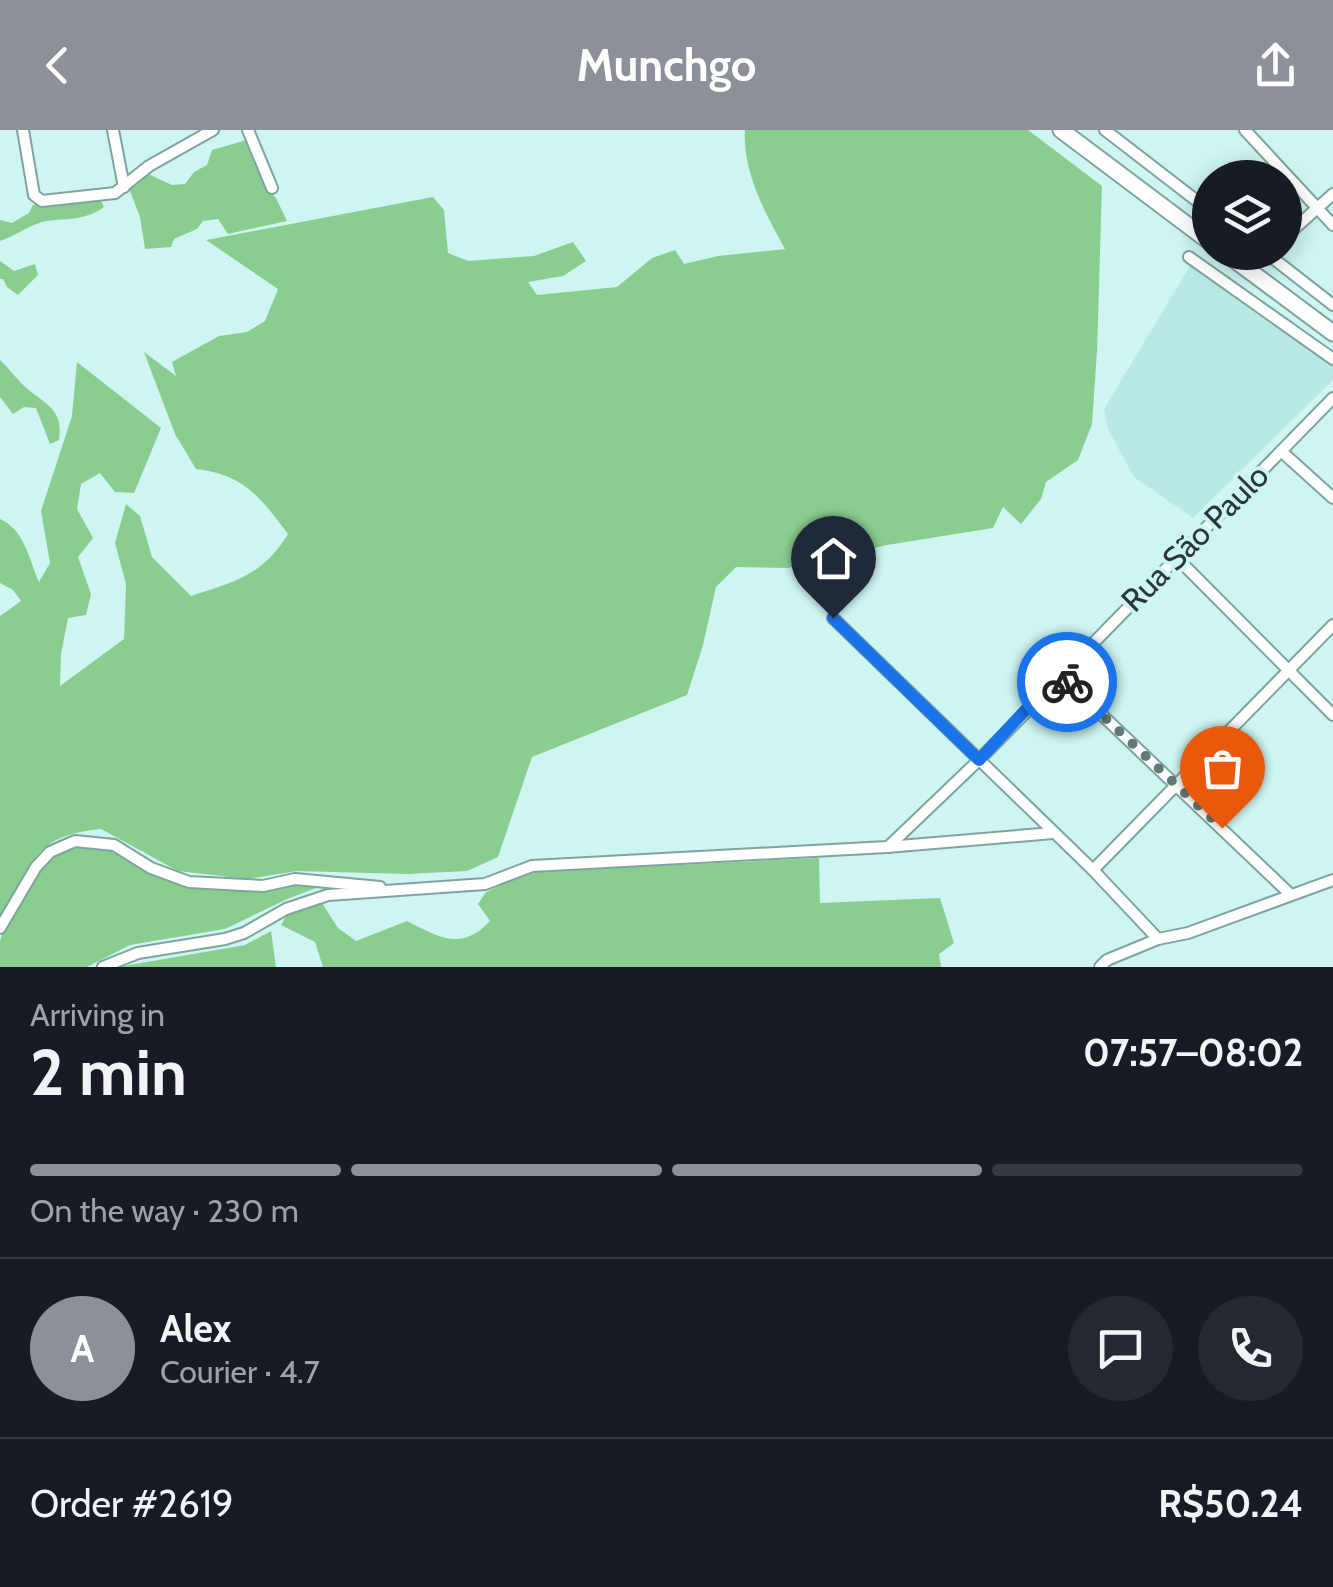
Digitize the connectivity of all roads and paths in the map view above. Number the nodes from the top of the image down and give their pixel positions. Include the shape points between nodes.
1 (22, 130) edge
2 (113, 130) edge
3 (213, 130) edge
4 (248, 130) edge
5 (1062, 130) edge
6 (1105, 130) edge
7 (1245, 130) edge
8 (124, 188) junction
9 (272, 188) dead end
10 (1333, 194) edge
11 (1192, 197) edge
12 (1318, 208) junction
13 (1302, 222) edge
14 (1333, 224) edge
15 (1192, 228) edge
16 (1189, 257) dead end
17 (1248, 270) edge
18 (1287, 270) edge
19 (1333, 306) edge
20 (1333, 334) edge
21 (1333, 359) edge
22 (1333, 398) edge
23 (1281, 450) junction
24 (1333, 498) edge
25 (1177, 558) junction
26 (833, 618) dead end
27 (1333, 626) edge
28 (1289, 671) junction
29 (1059, 674) junction
30 (1333, 715) edge
31 (979, 760) junction
32 (1175, 784) junction
33 (1052, 833) junction
34 (887, 847) junction
35 (1093, 870) junction
36 (1333, 880) edge
37 (400, 890) junction
38 (1291, 895) junction
39 (0, 928) edge
40 (1158, 940) junction
41 (103, 967) edge
42 (1100, 967) edge

1 - 8 street via 38,200
2 - 8 street
3 - 8 street
4 - 9 street
5 - 15 main road
6 - 11 street
7 - 12 street
10 - 12 street
12 - 13 street
12 - 14 street
16 - 21 street
17 - 20 main road
18 - 19 street
22 - 23 street, Rua São Paulo
23 - 24 street
23 - 25 street, Rua São Paulo
25 - 28 street
25 - 29 street, Rua São Paulo
26 - 31 street
27 - 28 street
28 - 30 street
28 - 32 street
29 - 31 street, Rua São Paulo
29 - 32 street
31 - 33 street
31 - 34 street, Rua São Paulo
32 - 35 street
32 - 38 street
33 - 34 street
33 - 35 street
34 - 37 street via 532,866 494,883
35 - 40 street
36 - 38 street
37 - 39 street via 295,879 262,886 190,882 114,844 76,842 50,852 36,867
37 - 41 street via 307,900 244,933 138,953
38 - 40 street
40 - 42 street

